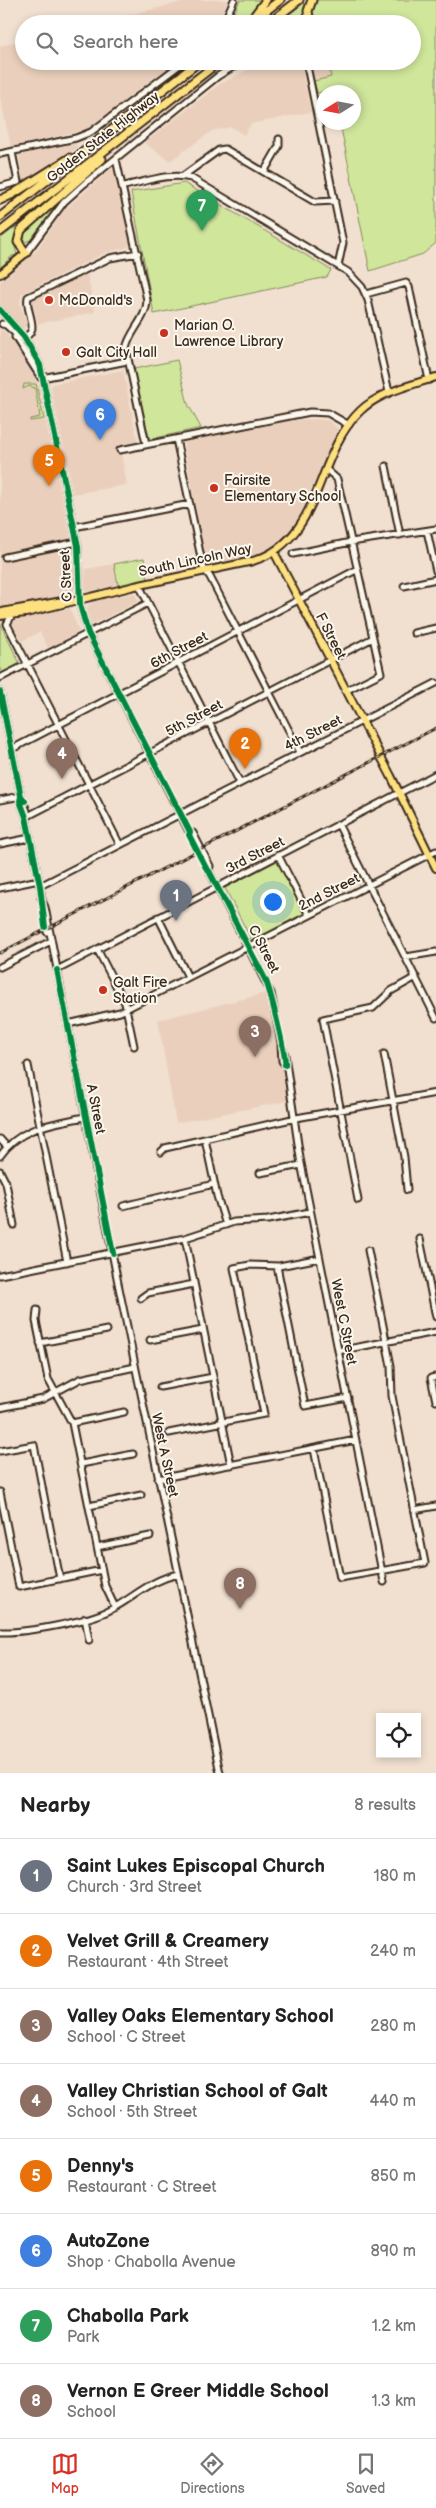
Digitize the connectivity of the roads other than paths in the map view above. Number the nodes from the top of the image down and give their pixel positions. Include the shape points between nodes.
1 (234, 0) edge
2 (266, 0) edge
3 (280, 0) edge
4 (299, 0) edge
5 (312, 0) edge
6 (227, 15) edge
7 (255, 15) edge
8 (260, 15) edge
9 (280, 15) edge
10 (309, 15) edge
11 (173, 70) edge
12 (188, 70) edge
13 (209, 70) edge
14 (227, 70) edge
15 (308, 70) edge
16 (145, 120) junction
17 (104, 136) junction
18 (279, 140) dead end
19 (12, 152) junction
20 (0, 154) edge
21 (116, 159) junction
22 (264, 172) junction
23 (183, 176) junction
24 (124, 186) junction
25 (0, 187) edge
26 (0, 200) edge
27 (335, 201) junction
28 (0, 217) edge
29 (0, 232) edge
30 (26, 253) junction
31 (138, 253) junction
32 (338, 266) junction
33 (0, 274) edge
34 (366, 294) junction
35 (0, 310) edge
36 (1, 324) edge
37 (24, 337) junction
38 (127, 361) junction
39 (42, 378) junction
40 (433, 378) edge
41 (389, 392) junction
42 (349, 424) junction
43 (176, 439) junction
44 (146, 444) junction
45 (120, 450) dead end
46 (386, 466) dead end
47 (327, 470) junction
48 (190, 504) junction
49 (74, 527) junction
50 (436, 529) edge
51 (427, 531) junction
52 (400, 535) junction
53 (77, 542) junction
54 (351, 542) junction
55 (274, 552) junction
56 (293, 554) dead end
57 (5, 557) dead end
58 (358, 569) junction
59 (206, 571) junction
60 (436, 571) edge
61 (436, 579) edge
62 (139, 586) junction
63 (404, 586) dead end
64 (79, 599) junction
65 (299, 600) junction
66 (148, 602) junction
67 (0, 612) edge
68 (12, 615) junction
69 (0, 616) edge
70 (436, 628) edge
71 (238, 631) junction
72 (88, 633) junction
73 (414, 633) dead end
74 (373, 638) junction
75 (330, 661) junction
76 (178, 662) junction
77 (27, 664) junction
78 (0, 678) edge
79 (436, 683) edge
80 (345, 690) junction
81 (0, 692) edge
82 (269, 692) junction
83 (119, 695) junction
84 (1, 704) edge
85 (361, 721) junction
86 (209, 723) junction
87 (58, 725) junction
88 (12, 749) junction
89 (300, 752) junction
90 (149, 754) junction
91 (436, 774) edge
92 (240, 783) junction
93 (89, 785) junction
94 (398, 793) junction
95 (21, 796) junction
96 (0, 800) edge
97 (180, 814) junction
98 (26, 817) junction
99 (338, 824) junction
100 (30, 838) junction
101 (0, 844) edge
102 (120, 844) junction
103 (436, 851) edge
104 (429, 854) junction
105 (278, 855) junction
106 (436, 868) edge
107 (39, 883) junction
108 (368, 884) junction
109 (218, 886) junction
110 (0, 888) edge
111 (309, 915) junction
112 (158, 917) junction
113 (51, 941) junction
114 (248, 946) junction
115 (98, 949) junction
116 (436, 952) edge
117 (406, 957) junction
118 (0, 968) edge
119 (57, 970) junction
120 (188, 977) junction
121 (416, 977) junction
122 (126, 1009) junction
123 (436, 1018) edge
124 (68, 1024) junction
125 (134, 1046) dead end
126 (384, 1054) dead end
127 (28, 1065) dead end
128 (285, 1065) joint
129 (436, 1093) edge
130 (392, 1099) junction
131 (340, 1109) junction
132 (85, 1117) junction
133 (296, 1118) junction
134 (40, 1126) junction
135 (0, 1139) edge
136 (205, 1139) junction
137 (7, 1146) junction
138 (160, 1152) dead end
139 (0, 1156) edge
140 (301, 1165) junction
141 (0, 1171) edge
142 (260, 1173) dead end
143 (214, 1184) junction
144 (407, 1190) dead end
145 (358, 1200) dead end
146 (123, 1206) dead end
147 (310, 1212) junction
148 (226, 1224) junction
149 (14, 1225) dead end
150 (185, 1238) junction
151 (420, 1239) dead end
152 (368, 1250) dead end
153 (113, 1253) junction
154 (320, 1258) junction
155 (68, 1262) junction
156 (276, 1266) junction
157 (0, 1275) edge
158 (194, 1284) junction
159 (141, 1298) dead end
160 (38, 1310) dead end
161 (436, 1317) edge
162 (107, 1330) dead end
163 (203, 1330) junction
164 (436, 1332) edge
165 (150, 1340) dead end
166 (387, 1342) junction
167 (40, 1343) junction
168 (338, 1351) junction
169 (135, 1367) junction
170 (213, 1376) junction
171 (436, 1377) edge
172 (160, 1387) dead end
173 (54, 1394) junction
174 (348, 1398) junction
175 (436, 1401) edge
176 (0, 1408) edge
177 (124, 1412) dead end
178 (72, 1423) junction
179 (222, 1423) junction
180 (169, 1433) dead end
181 (356, 1440) junction
182 (314, 1448) junction
183 (0, 1452) edge
184 (133, 1454) dead end
185 (81, 1464) junction
186 (231, 1465) junction
187 (158, 1479) junction
188 (0, 1492) edge
189 (141, 1495) dead end
190 (89, 1506) junction
191 (436, 1506) edge
192 (414, 1510) junction
193 (150, 1536) dead end
194 (97, 1547) junction
195 (102, 1570) junction
196 (382, 1570) junction
197 (178, 1574) junction
198 (60, 1579) junction
199 (384, 1582) dead end
200 (115, 1607) junction
201 (84, 1618) junction
202 (0, 1632) edge
203 (89, 1640) dead end
204 (220, 1773) edge

1 - 6 street
2 - 7 highway
3 - 8 highway
4 - 9 highway
5 - 10 highway
11 - 19 street via 91,132
12 - 17 highway, Golden State Highway
13 - 16 highway, Golden State Highway
14 - 21 street
15 - 27 street
16 - 29 highway, Golden State Highway
16 - 30 highway via 21,230 17,238
17 - 26 highway
17 - 28 highway, Golden State Highway
18 - 22 street via 279,146
19 - 20 street
19 - 25 street via 18,182
21 - 24 street
21 - 30 street via 64,202
22 - 23 street via 225,148
22 - 27 street via 315,202
23 - 24 street
23 - 32 street
24 - 31 street
27 - 32 street via 344,246
30 - 33 main road
31 - 37 street via 110,258 28,297 33,325
31 - 38 street via 147,305 129,338
32 - 34 street via 354,277
34 - 40 street via 406,283
34 - 41 street
35 - 37 street, C Street
36 - 37 street via 20,338
36 - 39 street, C Street via 14,336
37 - 39 street, C Street via 40,365
38 - 39 street
38 - 44 street
39 - 49 street, C Street
40 - 41 main road, South Lincoln Way
41 - 42 main road, South Lincoln Way via 367,405
42 - 43 street via 328,413 310,412
42 - 47 main road, South Lincoln Way
43 - 44 street
43 - 48 street
44 - 45 street
46 - 52 street
47 - 54 street via 337,479
47 - 55 main road, South Lincoln Way via 300,526
48 - 49 street
48 - 59 street
49 - 53 street, C Street
50 - 51 street
51 - 52 street
51 - 60 street
52 - 54 street
53 - 57 street
53 - 64 street, C Street
54 - 56 street
54 - 58 street
55 - 59 main road, South Lincoln Way via 253,561
55 - 65 main road, F Street
58 - 65 street, 6th Street
58 - 74 street
59 - 62 main road, South Lincoln Way
59 - 71 street
61 - 63 street
62 - 64 main road, South Lincoln Way
62 - 66 street
64 - 67 main road, South Lincoln Way
64 - 68 main road, South Lincoln Way
64 - 72 street, C Street
65 - 71 street, 6th Street
65 - 75 main road, F Street
66 - 72 street
66 - 76 street
68 - 69 main road, South Lincoln Way
68 - 77 street via 7,624
70 - 73 street
71 - 76 street, 6th Street
71 - 82 street
72 - 77 street
72 - 83 street, C Street
74 - 75 street, 5th Street
74 - 80 street via 381,673
75 - 80 main road, F Street
75 - 82 street, 5th Street
76 - 83 street, 6th Street
76 - 86 street
77 - 78 street
77 - 87 street
79 - 85 street, 4th Street
80 - 85 main road, F Street
81 - 84 street, A Street
82 - 86 street, 5th Street
82 - 89 street
83 - 87 street, 6th Street
83 - 90 street, C Street
84 - 88 street, A Street
85 - 89 street, 4th Street
85 - 94 main road, F Street
86 - 90 street, 5th Street
86 - 92 street
87 - 88 street, 6th Street
87 - 93 street
88 - 95 street, A Street
89 - 92 street, 4th Street
90 - 93 street, 5th Street
90 - 97 street, C Street
91 - 94 street, 3rd Street
92 - 97 street, 4th Street
93 - 98 street, 5th Street
93 - 102 street
94 - 99 street, 3rd Street
94 - 104 main road, F Street
95 - 96 street
95 - 98 street, A Street
97 - 102 street, 4th Street
97 - 109 street, C Street
98 - 100 street, A Street
99 - 105 street, 3rd Street
99 - 108 street
100 - 101 street
100 - 107 street, A Street
102 - 107 street, 4th Street
103 - 104 street, 2nd Street
104 - 106 main road, F Street
104 - 108 street, 2nd Street
105 - 109 street, 3rd Street
105 - 111 street
107 - 110 street, 4th Street
107 - 113 street, A Street via 45,927
108 - 111 street, 2nd Street
108 - 117 street
109 - 112 street, 3rd Street
109 - 114 street, C Street
111 - 114 street, 2nd Street
112 - 115 street, 3rd Street
112 - 120 street
113 - 118 street
113 - 119 street, A Street
114 - 120 street, 2nd Street
114 - 128 street, C Street via 271,993 281,1043 280,1054
115 - 119 street, 3rd Street
115 - 122 street
116 - 117 street
117 - 121 street
119 - 124 street, A Street
120 - 122 street, 2nd Street
121 - 123 street
121 - 131 street via 391,991 373,1008 323,1019
122 - 124 street, 2nd Street via 106,1017
122 - 125 street
124 - 132 street, A Street
126 - 130 street
127 - 134 street
128 - 133 street, West C Street
129 - 130 street
130 - 131 street
130 - 144 street
131 - 133 street
131 - 145 street
132 - 134 street
132 - 153 street, A Street
133 - 136 street
133 - 140 street, West C Street
134 - 137 street
134 - 155 street
135 - 137 street
136 - 138 street
136 - 143 street
137 - 139 street
140 - 142 street
140 - 147 street, West C Street
141 - 149 street via 6,1182
143 - 146 street
143 - 148 street
147 - 148 street
147 - 154 street, West C Street
148 - 150 street
150 - 153 street
150 - 158 street
151 - 161 street
152 - 166 street
153 - 155 street
153 - 169 street, West A Street
154 - 156 street
154 - 168 street, West C Street
155 - 157 street
156 - 174 street via 305,1406
156 - 179 street via 234,1268 264,1414
158 - 159 street via 148,1293
158 - 163 street
160 - 167 street via 36,1321
162 - 167 street
163 - 165 street
163 - 170 street
164 - 166 street
166 - 168 street
166 - 192 street via 392,1396
167 - 173 street
168 - 174 street, West C Street
169 - 173 street via 80,1379
169 - 187 street, West A Street
170 - 172 street
170 - 179 street
171 - 175 street via 431,1378
173 - 176 street
173 - 178 street
174 - 181 street, West C Street
177 - 178 street
178 - 185 street
179 - 180 street
179 - 186 street
181 - 182 street
181 - 196 street, West C Street
182 - 186 street
182 - 196 street via 340,1578
183 - 198 street via 34,1445
184 - 185 street
185 - 190 street
186 - 187 street
187 - 197 street, West A Street
188 - 198 street via 19,1587
189 - 190 street
190 - 194 street
191 - 192 street
192 - 196 street via 425,1563
193 - 194 street
194 - 195 street
195 - 198 street
195 - 200 street
196 - 199 street, West C Street
197 - 200 street via 151,1583
197 - 204 street, West A Street
200 - 201 street
201 - 202 street
201 - 203 street

